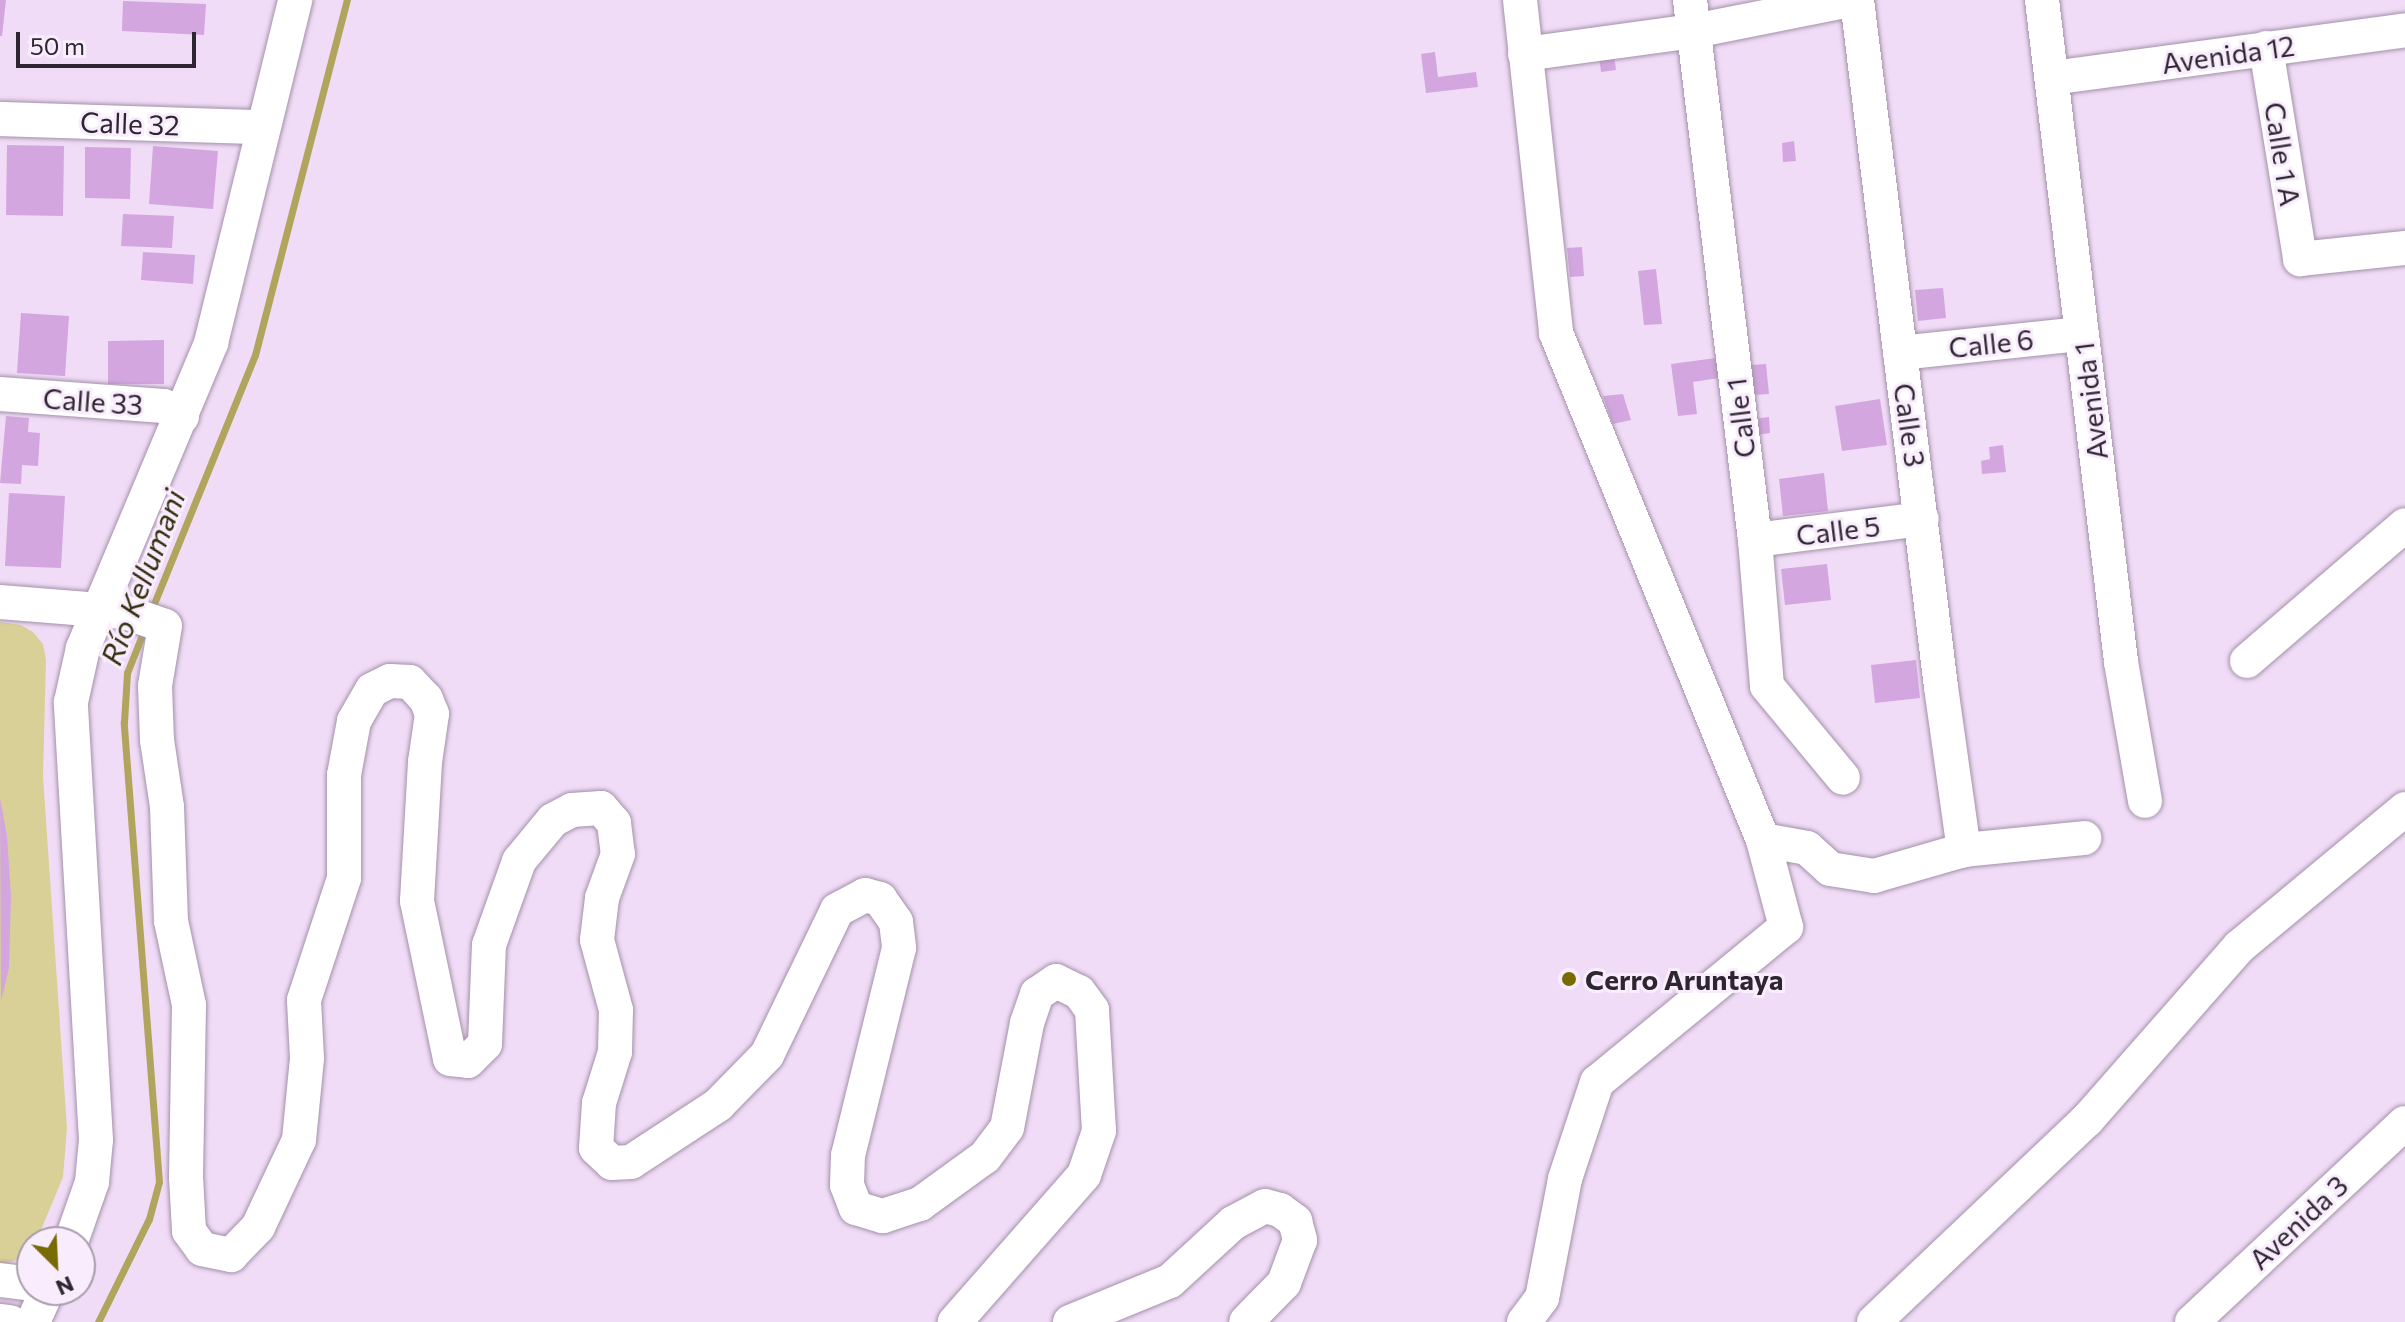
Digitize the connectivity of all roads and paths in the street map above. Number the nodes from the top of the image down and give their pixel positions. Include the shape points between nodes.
1 (295, 0) edge
2 (1520, 0) edge
3 (1851, 0) edge
4 (1857, 0) edge
5 (2042, 0) edge
6 (1692, 16) edge
7 (2405, 30) edge
8 (2266, 48) junction
9 (1525, 54) junction
10 (2052, 78) junction
11 (0, 119) edge
12 (261, 127) junction
13 (2405, 248) edge
14 (2081, 334) junction
15 (1900, 353) junction
16 (0, 394) edge
17 (182, 417) junction
18 (1922, 519) junction
19 (2405, 525) edge
20 (1755, 540) junction
21 (0, 602) edge
22 (112, 611) junction
23 (2247, 661) dead end
24 (1843, 778) dead end
25 (2145, 801) dead end
26 (2405, 809) edge
27 (2084, 838) dead end
28 (1763, 840) junction
29 (1964, 850) junction
30 (2405, 1123) edge
31 (77, 1226) edge
32 (0, 1321) edge
33 (10, 1322) edge
34 (955, 1322) edge
35 (1070, 1322) edge
36 (1246, 1322) edge
37 (1524, 1322) edge
38 (1874, 1322) edge
39 (2192, 1322) edge

1 - 12 street
2 - 9 street
3 - 6 street
4 - 15 street, Calle 3
5 - 10 street, Avenida 1
6 - 9 street
6 - 20 street, Calle 1
7 - 8 street, Avenida 12
8 - 10 street, Avenida 12
8 - 13 street, Calle 1 A via 2300,259
9 - 28 street via 1556,333
10 - 14 street, Avenida 1
11 - 12 street, Calle 32
12 - 17 street via 211,343
14 - 15 street, Calle 6
14 - 25 street, Avenida 1 via 2121,662
15 - 18 street, Calle 3
16 - 17 street, Calle 33 via 164,406
17 - 22 street
18 - 20 street, Calle 5
18 - 29 street, Calle 3
19 - 23 street
20 - 24 street, Calle 1 via 1767,686
21 - 22 street
22 - 31 street via 83,648 71,702 96,1140 92,1182
22 - 34 street via 165,626 155,686 157,740 167,807 171,921 189,1005 189,1231 202,1249 231,1255 258,1227 299,1140 307,1058 304,1000 344,878 344,775 354,721 372,690 390,681 410,682 432,714 417,901 450,1059 468,1061 485,1044 489,945 519,861 553,820 572,810 601,808 614,823 618,854 602,898 597,940 616,1010 615,1052 599,1103 596,1148 612,1163 631,1162 718,1105 767,1055 837,910 865,895 880,899 896,922 899,948 848,1155 847,1185 856,1208 883,1216 920,1204 985,1157 1007,1128 1037,994 1056,981 1079,992 1092,1010 1099,1131 1084,1175
26 - 38 street via 2239,947 2087,1120
27 - 29 street
28 - 29 street via 1807,848 1830,869 1874,876
28 - 37 street via 1786,927 1597,1082 1565,1179 1542,1298
30 - 39 street, Avenida 3
32 - 33 street
35 - 36 street via 1170,1281 1233,1223 1265,1206 1295,1221 1300,1240 1284,1283

